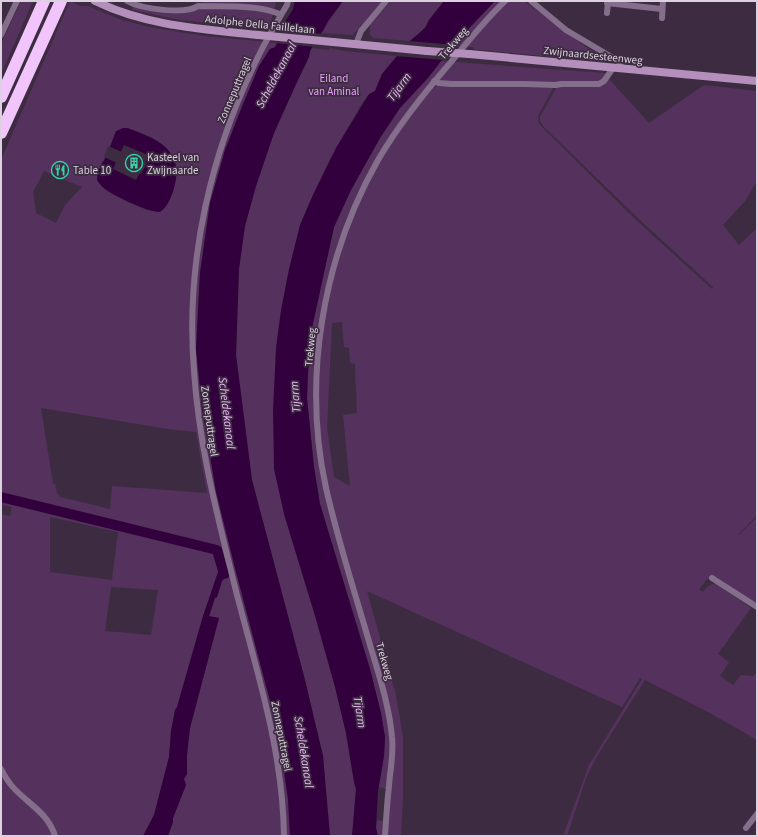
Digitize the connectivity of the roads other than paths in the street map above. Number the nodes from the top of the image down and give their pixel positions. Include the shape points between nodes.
1 (17, 1) edge
2 (44, 1) edge
3 (95, 1) edge
4 (128, 1) edge
5 (288, 1) edge
6 (386, 1) edge
7 (505, 1) edge
8 (530, 1) edge
9 (663, 1) edge
10 (608, 2) edge
11 (60, 4) edge
12 (199, 4) edge
13 (662, 9) junction
14 (607, 13) dead end
15 (281, 15) junction
16 (662, 18) dead end
17 (1, 35) edge
18 (356, 44) junction
19 (427, 51) joint
20 (617, 68) junction
21 (434, 81) junction
22 (757, 81) edge
23 (2, 95) edge
24 (3, 128) edge
25 (712, 578) dead end
26 (757, 607) edge
27 (1, 769) edge
28 (757, 814) edge
29 (746, 828) dead end
30 (55, 836) edge
31 (284, 836) edge
32 (385, 836) edge

1 - 17 street
2 - 23 highway
3 - 18 main road, Adolphe Della Faillelaan, bridge via 137,18 180,26
4 - 12 street via 134,5 171,10 194,9
5 - 15 street, Zonneputtragel
6 - 18 street via 361,31
7 - 21 street, Trekweg
8 - 20 street via 566,30 620,62
9 - 13 street
10 - 13 street
10 - 14 street
11 - 24 highway
12 - 15 street via 261,8
13 - 16 street
15 - 31 street, Zonneputtragel via 246,83 225,136 213,176 197,255 192,347 198,413 209,477 275,744 282,793
18 - 19 main road, Adolphe Della Faillelaan
19 - 20 main road, Zwijnaardsesteenweg, bridge
20 - 21 street via 599,84 451,84
20 - 22 main road, Zwijnaardsesteenweg
21 - 32 street, Trekweg via 389,141 350,220 326,301 318,362 318,422 322,469 391,725 393,750
25 - 26 street
27 - 30 street via 11,785 44,815
28 - 29 street

